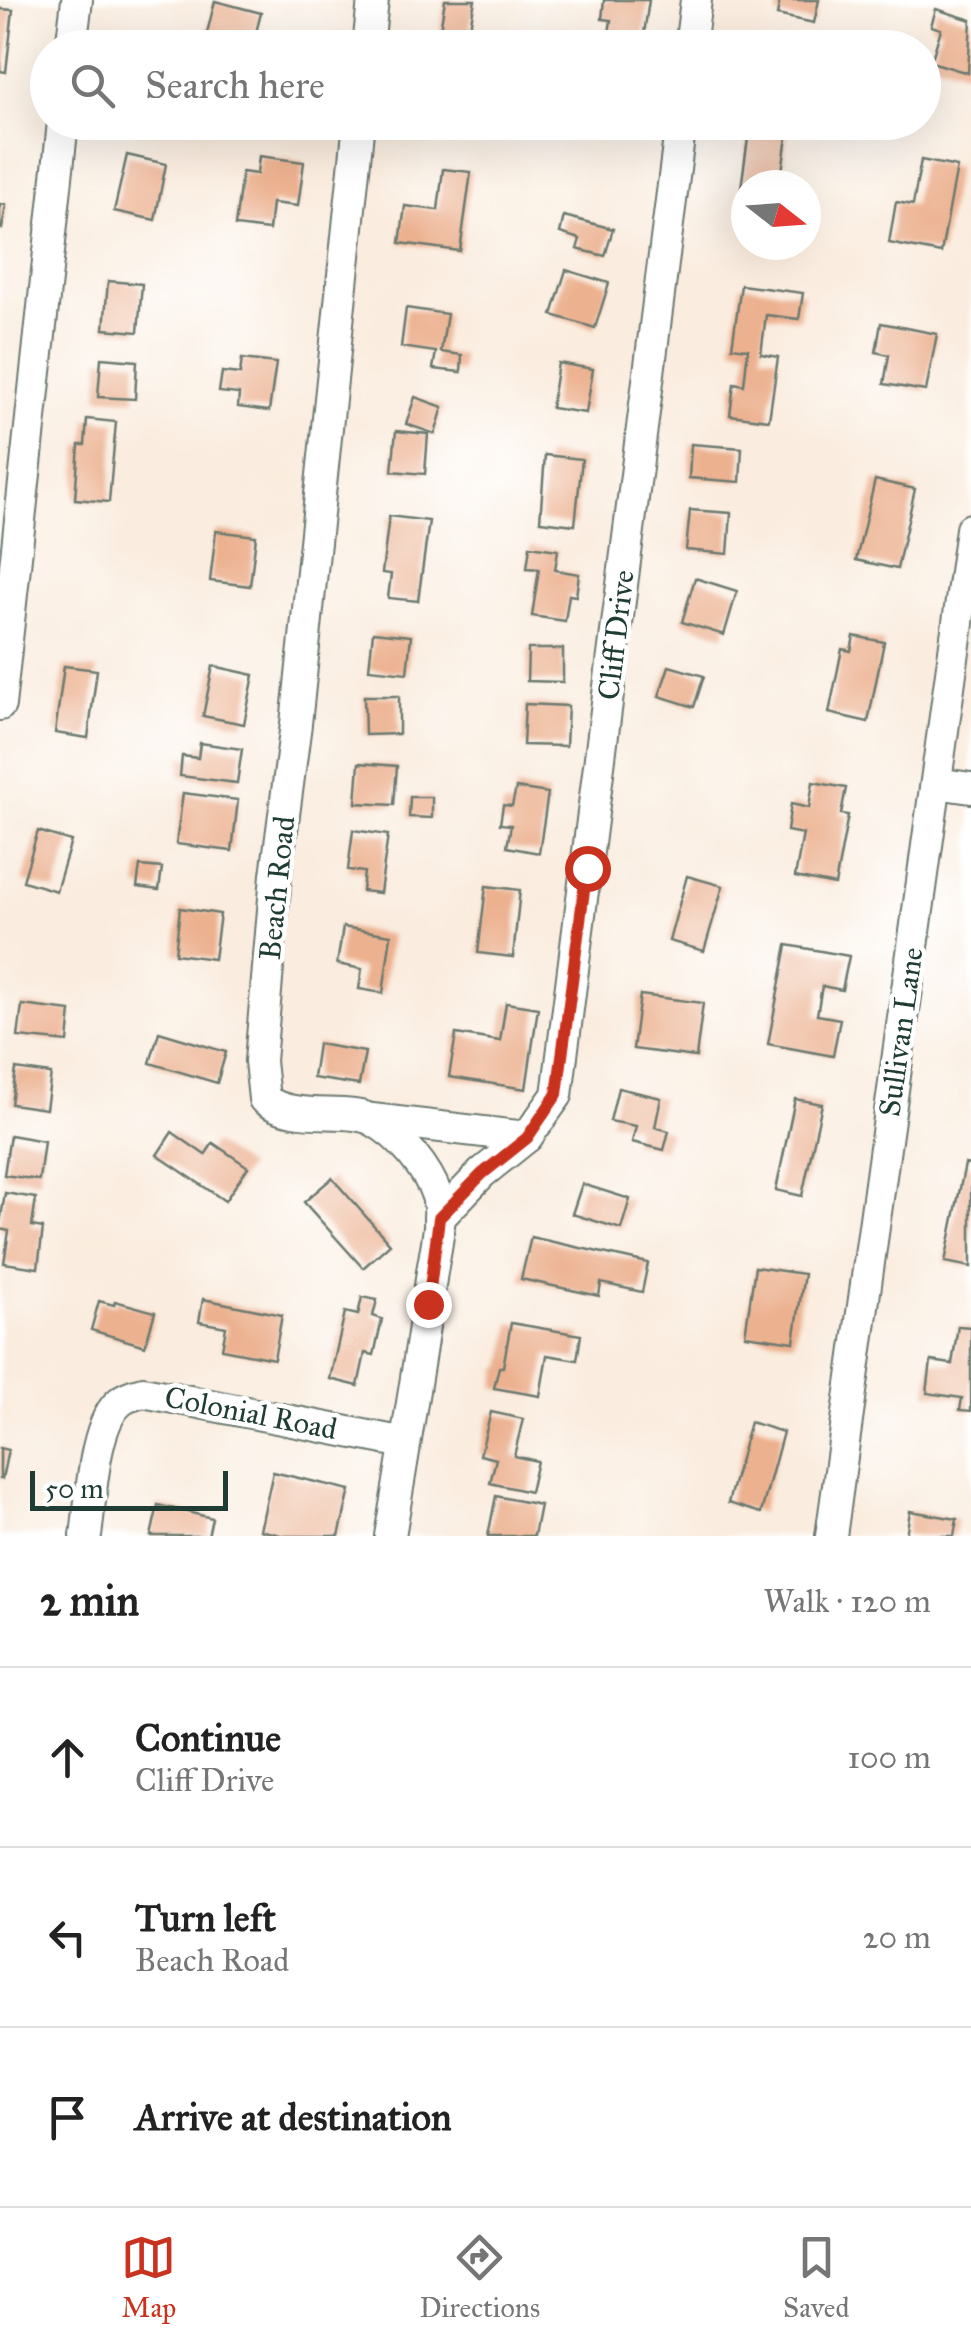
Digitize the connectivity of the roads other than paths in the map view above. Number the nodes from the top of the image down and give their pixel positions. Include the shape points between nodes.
1 (76, 0) edge
2 (372, 0) edge
3 (696, 0) edge
4 (73, 30) edge
5 (370, 30) edge
6 (692, 30) edge
7 (60, 140) edge
8 (357, 140) edge
9 (679, 140) edge
10 (971, 529) edge
11 (0, 705) edge
12 (936, 783) junction
13 (971, 788) edge
14 (372, 1119) junction
15 (527, 1138) junction
16 (439, 1218) junction
17 (405, 1443) junction
18 (86, 1536) edge
19 (390, 1536) edge
20 (831, 1536) edge

1 - 4 street
2 - 5 street
3 - 6 street
7 - 11 street
8 - 14 street, Beach Road via 260,1061 268,1103
9 - 15 street, Cliff Drive via 563,1067 552,1106
10 - 12 street, Sullivan Lane
12 - 13 street
12 - 20 street, Sullivan Lane
14 - 15 street
14 - 16 street via 421,1166 437,1196
15 - 16 street, Cliff Drive
16 - 17 street
17 - 18 street, Colonial Road via 144,1392 123,1399 100,1439
17 - 19 street

